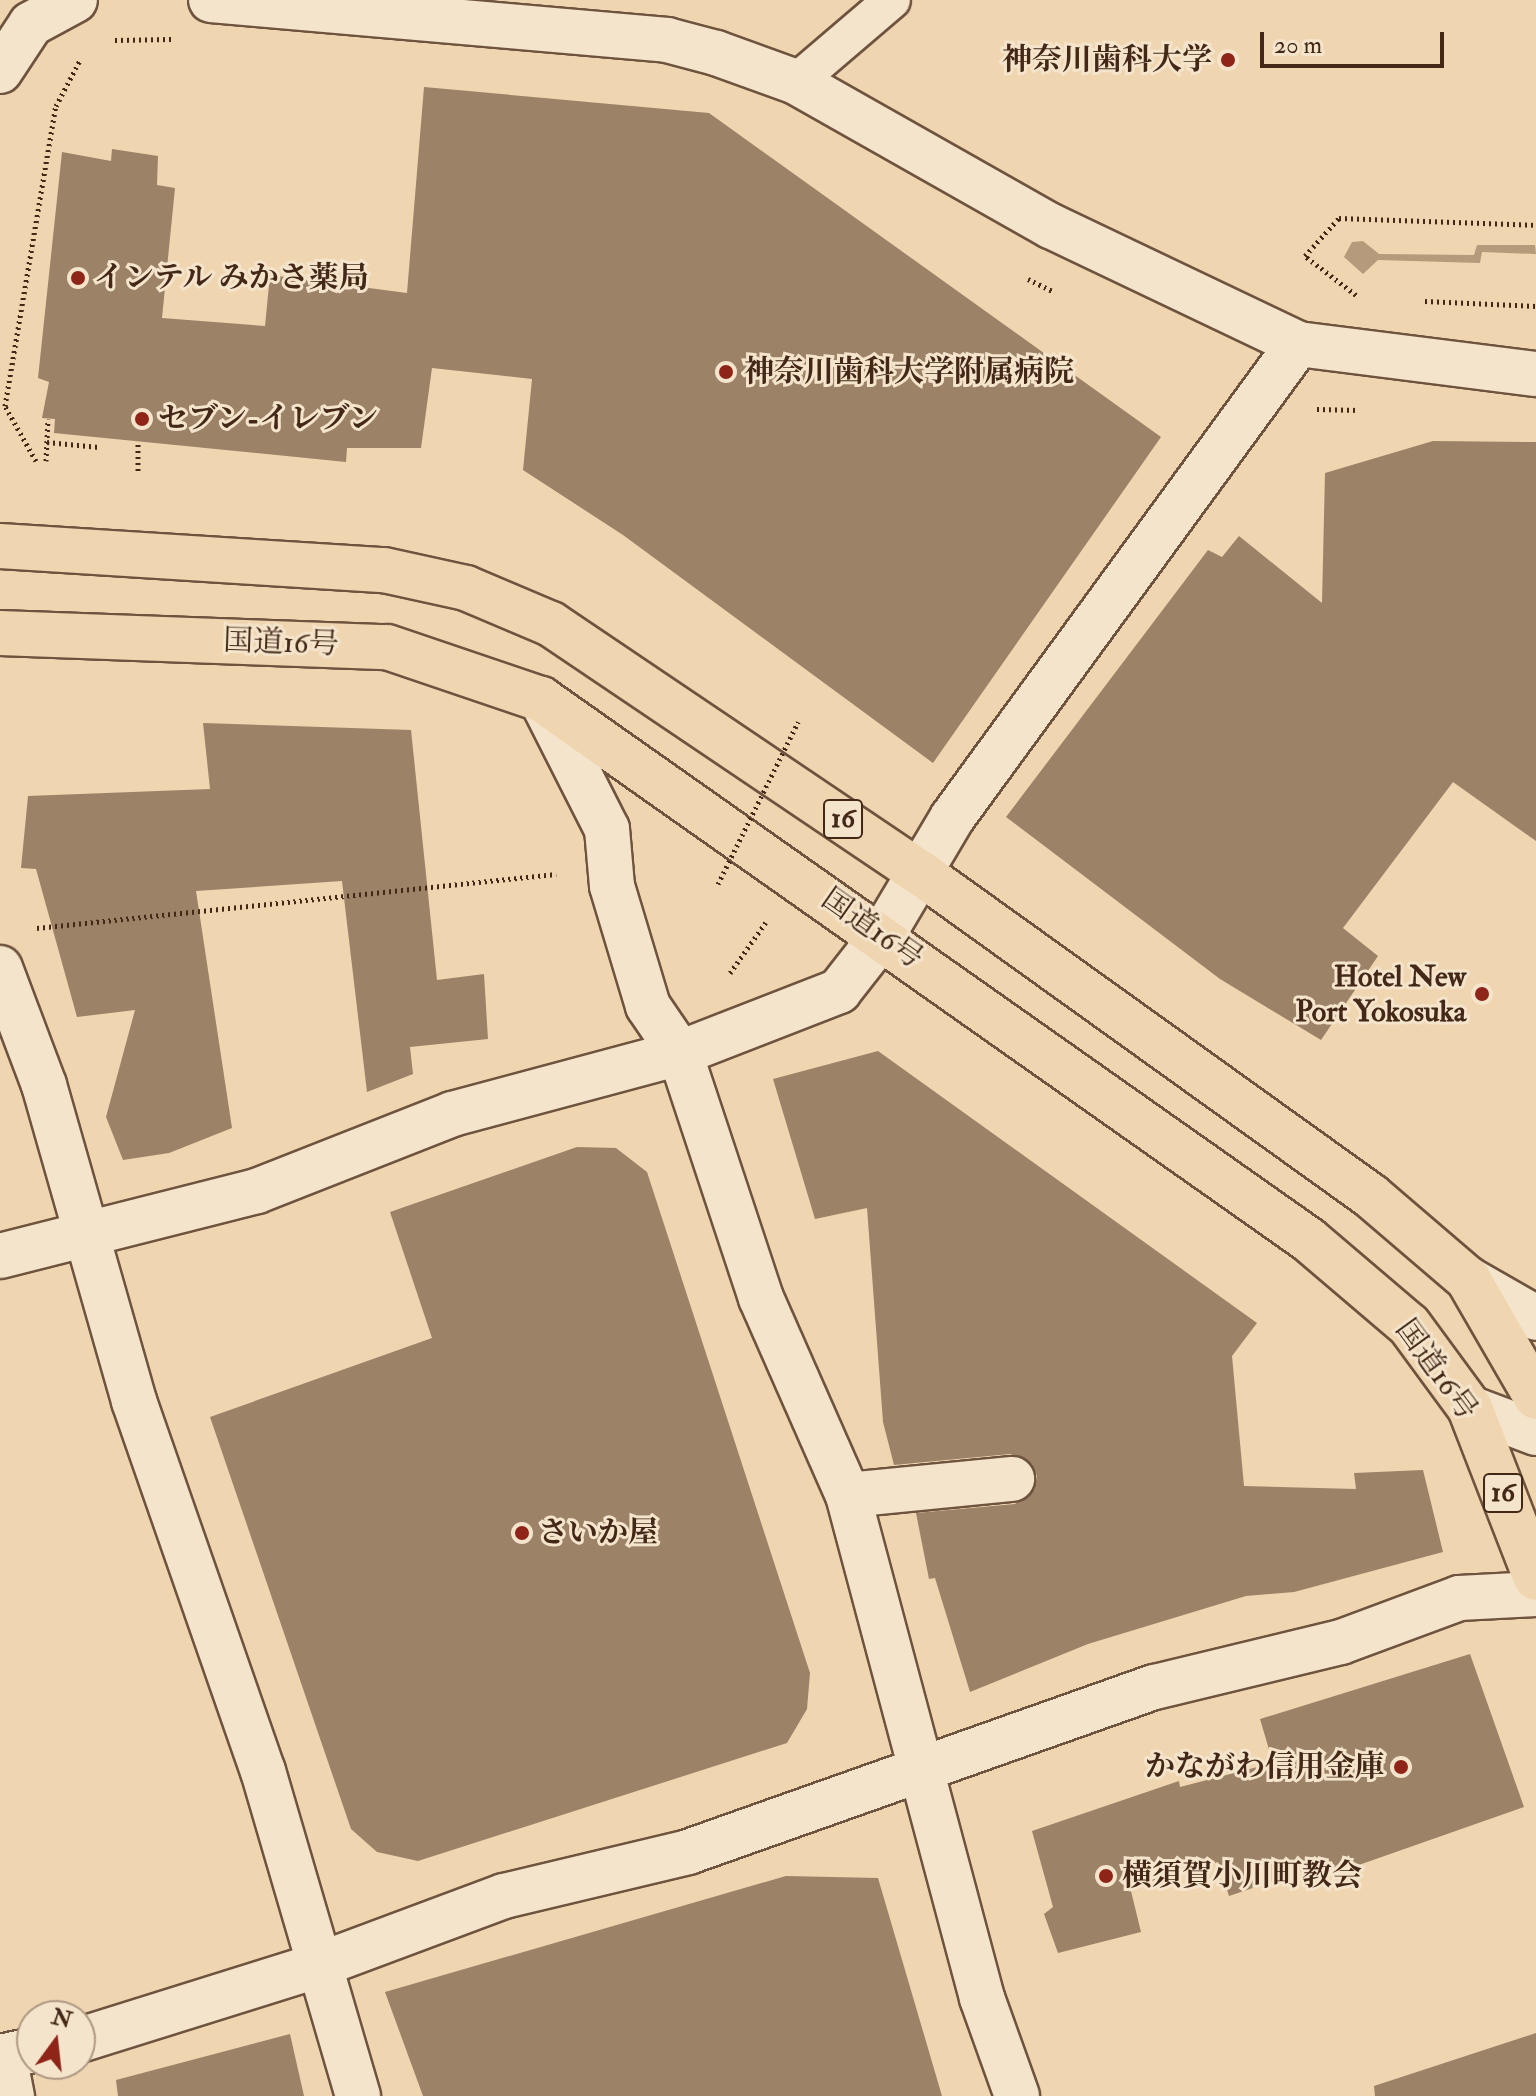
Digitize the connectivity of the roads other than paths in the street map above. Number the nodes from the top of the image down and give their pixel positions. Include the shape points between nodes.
1 (75, 0) edge
2 (211, 0) edge
3 (892, 0) edge
4 (27, 12) edge
5 (0, 71) edge
6 (796, 82) junction
7 (1298, 344) junction
8 (1536, 374) edge
9 (0, 546) edge
10 (0, 633) edge
11 (541, 699) junction
12 (922, 874) junction
13 (882, 936) junction
14 (0, 968) edge
15 (680, 1053) junction
16 (85, 1234) junction
17 (0, 1256) edge
18 (1468, 1279) junction
19 (1536, 1318) edge
20 (1536, 1397) edge
21 (1470, 1408) junction
22 (1536, 1433) edge
23 (1012, 1479) dead end
24 (848, 1495) junction
25 (1536, 1578) edge
26 (1536, 1594) edge
27 (921, 1767) junction
28 (322, 1964) junction
29 (96, 2035) edge
30 (358, 2096) edge
31 (1017, 2096) edge

1 - 4 street
2 - 6 street via 667,40
3 - 6 lane
4 - 5 street
6 - 7 street via 1051,226
7 - 8 street
7 - 12 street via 952,818
9 - 12 highway, 16 via 384,570 466,588 551,624
10 - 11 highway, 国道16号 / 16 via 387,647
11 - 13 highway, 国道16号 / 16
11 - 15 street via 607,829 612,886 648,1006
12 - 13 street
12 - 18 highway, 16 via 1371,1196
13 - 15 street via 839,991
13 - 21 highway, 国道16号 / 16 via 1309,1240 1409,1325
14 - 16 street via 44,1085
15 - 16 street via 452,1114 257,1191
15 - 24 street via 761,1298
16 - 17 street
16 - 28 street
18 - 19 street
18 - 20 highway, 16
21 - 22 street
21 - 25 highway, 国道16号 / 16
23 - 24 street
24 - 27 street
26 - 27 street via 1459,1598 1341,1642 1155,1687
27 - 28 street via 688,1852 504,1896
27 - 31 street via 982,1998
28 - 29 street
28 - 30 street

